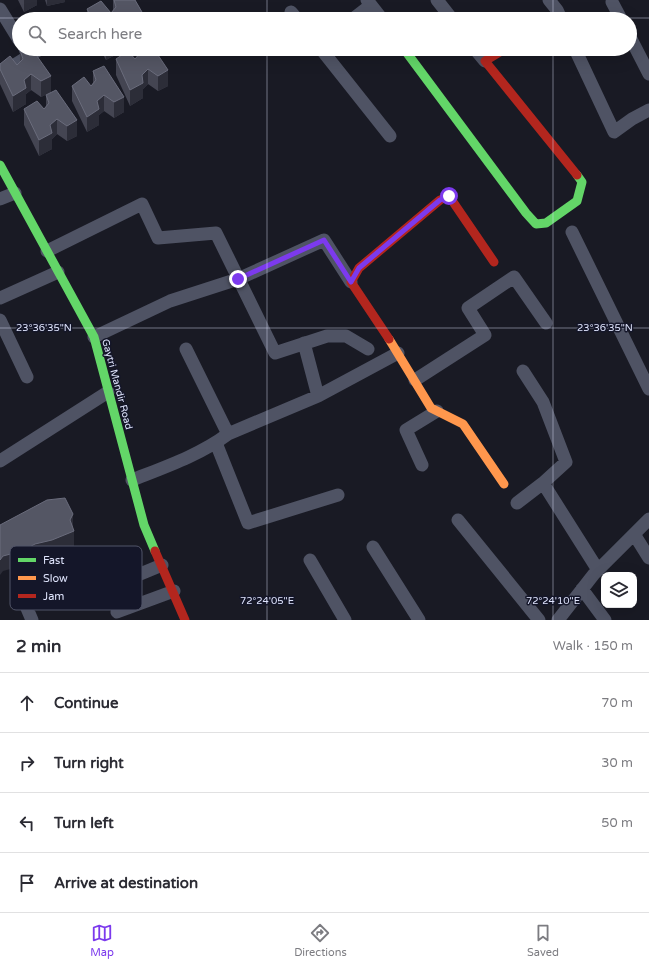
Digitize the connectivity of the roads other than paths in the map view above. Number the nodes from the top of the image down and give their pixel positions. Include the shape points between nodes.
1 (437, 0) edge
2 (549, 0) edge
3 (612, 2) dead end
4 (369, 3) edge
5 (0, 8) edge
6 (360, 12) edge
7 (376, 12) edge
8 (446, 12) edge
9 (558, 12) edge
10 (617, 12) edge
11 (12, 28) edge
12 (637, 51) edge
13 (24, 56) edge
14 (326, 56) edge
15 (409, 56) edge
16 (481, 56) edge
17 (493, 56) edge
18 (578, 56) edge
19 (485, 61) junction
20 (0, 74) edge
21 (649, 74) edge
22 (649, 110) edge
23 (390, 136) dead end
24 (0, 165) edge
25 (15, 193) junction
26 (0, 199) edge
27 (572, 232) dead end
28 (48, 251) junction
29 (494, 262) dead end
30 (58, 272) junction
31 (238, 279) junction
32 (351, 282) junction
33 (0, 298) edge
34 (0, 320) edge
35 (546, 323) dead end
36 (94, 337) junction
37 (304, 343) junction
38 (186, 349) dead end
39 (368, 349) dead end
40 (398, 353) junction
41 (644, 368) edge
42 (523, 371) dead end
43 (27, 377) dead end
44 (414, 380) junction
45 (649, 389) edge
46 (108, 392) junction
47 (318, 396) junction
48 (437, 411) junction
49 (228, 434) junction
50 (216, 443) junction
51 (0, 461) edge
52 (422, 465) dead end
53 (132, 480) junction
54 (543, 483) junction
55 (504, 484) dead end
56 (338, 495) dead end
57 (517, 503) dead end
58 (649, 519) edge
59 (458, 520) dead end
60 (634, 534) junction
61 (373, 547) dead end
62 (649, 558) edge
63 (310, 560) dead end
64 (162, 565) junction
65 (598, 570) junction
66 (142, 573) edge
67 (582, 589) junction
68 (174, 591) junction
69 (142, 603) edge
70 (28, 610) edge
71 (122, 610) edge
72 (117, 612) dead end
73 (32, 620) edge
74 (185, 620) edge
75 (345, 620) edge
76 (419, 620) edge
77 (539, 620) edge
78 (558, 620) edge
79 (605, 620) edge

1 - 8 street
2 - 9 street
3 - 10 street
4 - 6 street
4 - 7 street
5 - 11 street
12 - 21 street
13 - 20 street
14 - 23 street
15 - 19 street via 526,214 536,224 546,223 577,201 582,182
16 - 19 street
17 - 19 street
18 - 22 street via 614,132
24 - 25 street, Gaytri Mandir Road
25 - 26 street
25 - 28 street, Gaytri Mandir Road
27 - 41 street
28 - 30 street, Gaytri Mandir Road
28 - 31 street via 142,204 158,238 216,233
29 - 32 street via 449,196 440,200 359,268
30 - 33 street
30 - 36 street, Gaytri Mandir Road
31 - 32 street via 324,240
31 - 36 street via 170,301
31 - 37 street via 275,353
32 - 40 street
34 - 43 street
35 - 44 street via 514,277 468,308 485,335
36 - 46 street, Gaytri Mandir Road
37 - 39 street via 327,336 346,336
37 - 47 street
38 - 49 street
40 - 44 street
40 - 47 street
41 - 45 street
42 - 54 street via 542,402 566,462
44 - 48 street via 431,408
46 - 51 street
46 - 53 street, Gaytri Mandir Road
47 - 49 street
48 - 52 street via 406,430
48 - 55 street via 463,424
49 - 50 street
50 - 53 street via 183,460
50 - 56 street via 248,523
53 - 64 street, Gaytri Mandir Road via 144,524
54 - 57 street
54 - 65 street
58 - 60 street
59 - 77 street
60 - 62 street
60 - 65 street
61 - 76 street
63 - 75 street
64 - 66 street
64 - 68 street, Gaytri Mandir Road
65 - 67 street
67 - 78 street
67 - 79 street
68 - 69 street
68 - 74 street, Gaytri Mandir Road
70 - 73 street
71 - 72 street

